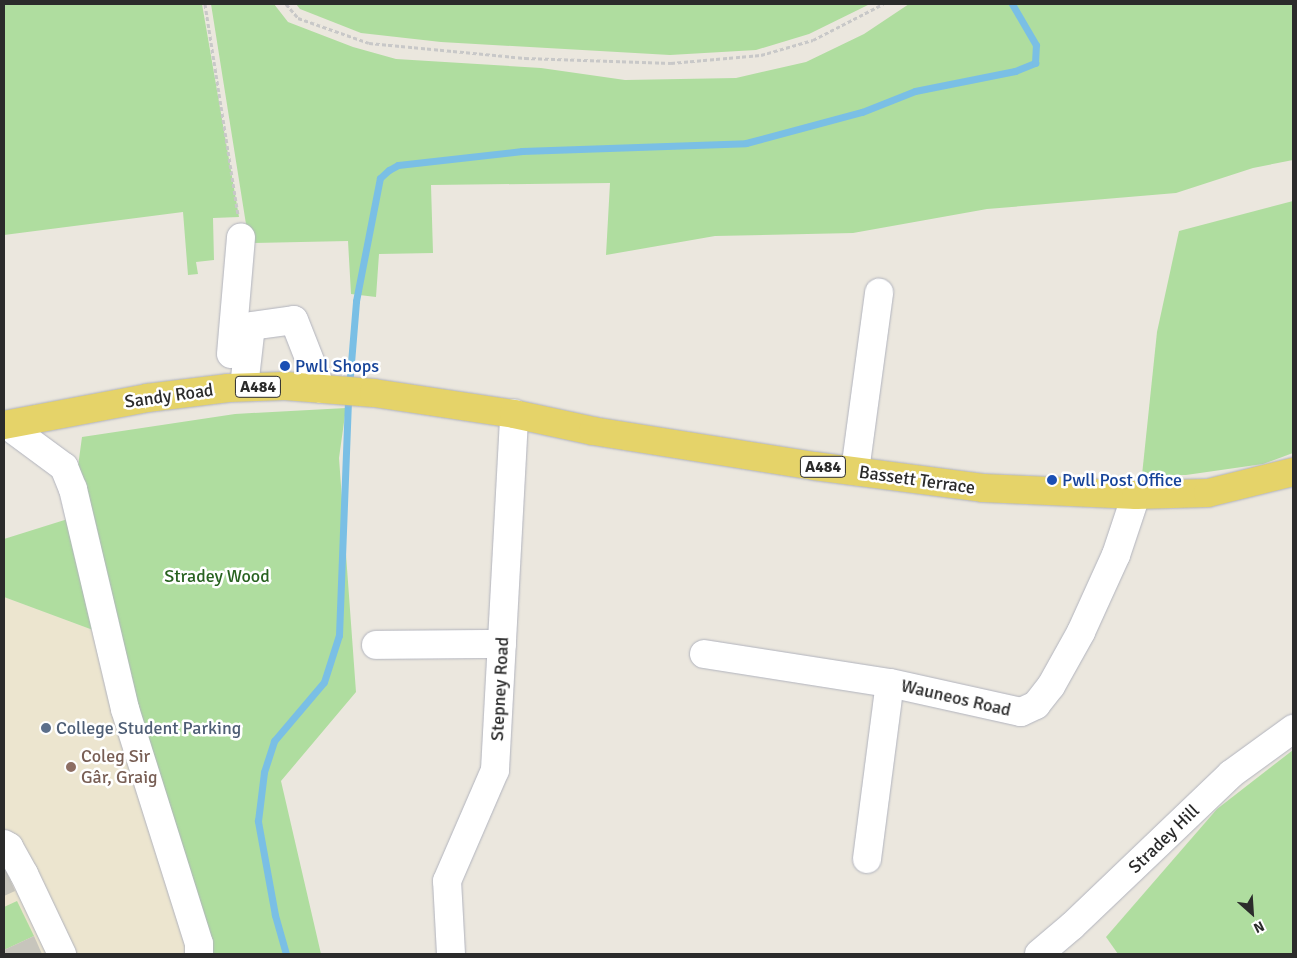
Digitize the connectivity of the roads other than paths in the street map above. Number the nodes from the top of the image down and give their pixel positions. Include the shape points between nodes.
1 (241, 237) road end
2 (879, 293) dead end
3 (236, 387) junction
4 (322, 388) junction
5 (514, 414) junction
6 (5, 425) edge
7 (856, 471) junction
8 (1293, 472) edge
9 (1136, 495) junction
10 (502, 644) junction
11 (376, 645) dead end
12 (704, 654) dead end
13 (890, 683) junction
14 (1293, 729) edge
15 (4, 844) edge
16 (867, 859) dead end
17 (62, 954) edge
18 (199, 954) edge
19 (451, 954) edge
20 (1039, 954) edge

1 - 3 street
2 - 7 street
3 - 4 main road, Sandy Road / A484
3 - 4 street via 251,326 294,320
3 - 6 main road, Sandy Road / A484 via 147,398
4 - 5 main road, Sandy Road / A484
5 - 7 main road, Bassett Terrace / A484 via 593,431
5 - 10 street, Stepney Road
6 - 18 street via 64,467 125,709 199,944
7 - 9 main road, Bassett Terrace / A484 via 983,488
8 - 9 main road, Bassett Terrace / A484 via 1208,493
9 - 13 street, Wauneos Road via 1116,555 1081,632 1051,686 1036,705 1021,712
10 - 11 street
10 - 19 street, Stepney Road via 495,770 447,881
12 - 13 street, Wauneos Road
13 - 16 street
14 - 20 street, Stradey Hill via 1231,774
15 - 17 street via 24,874

